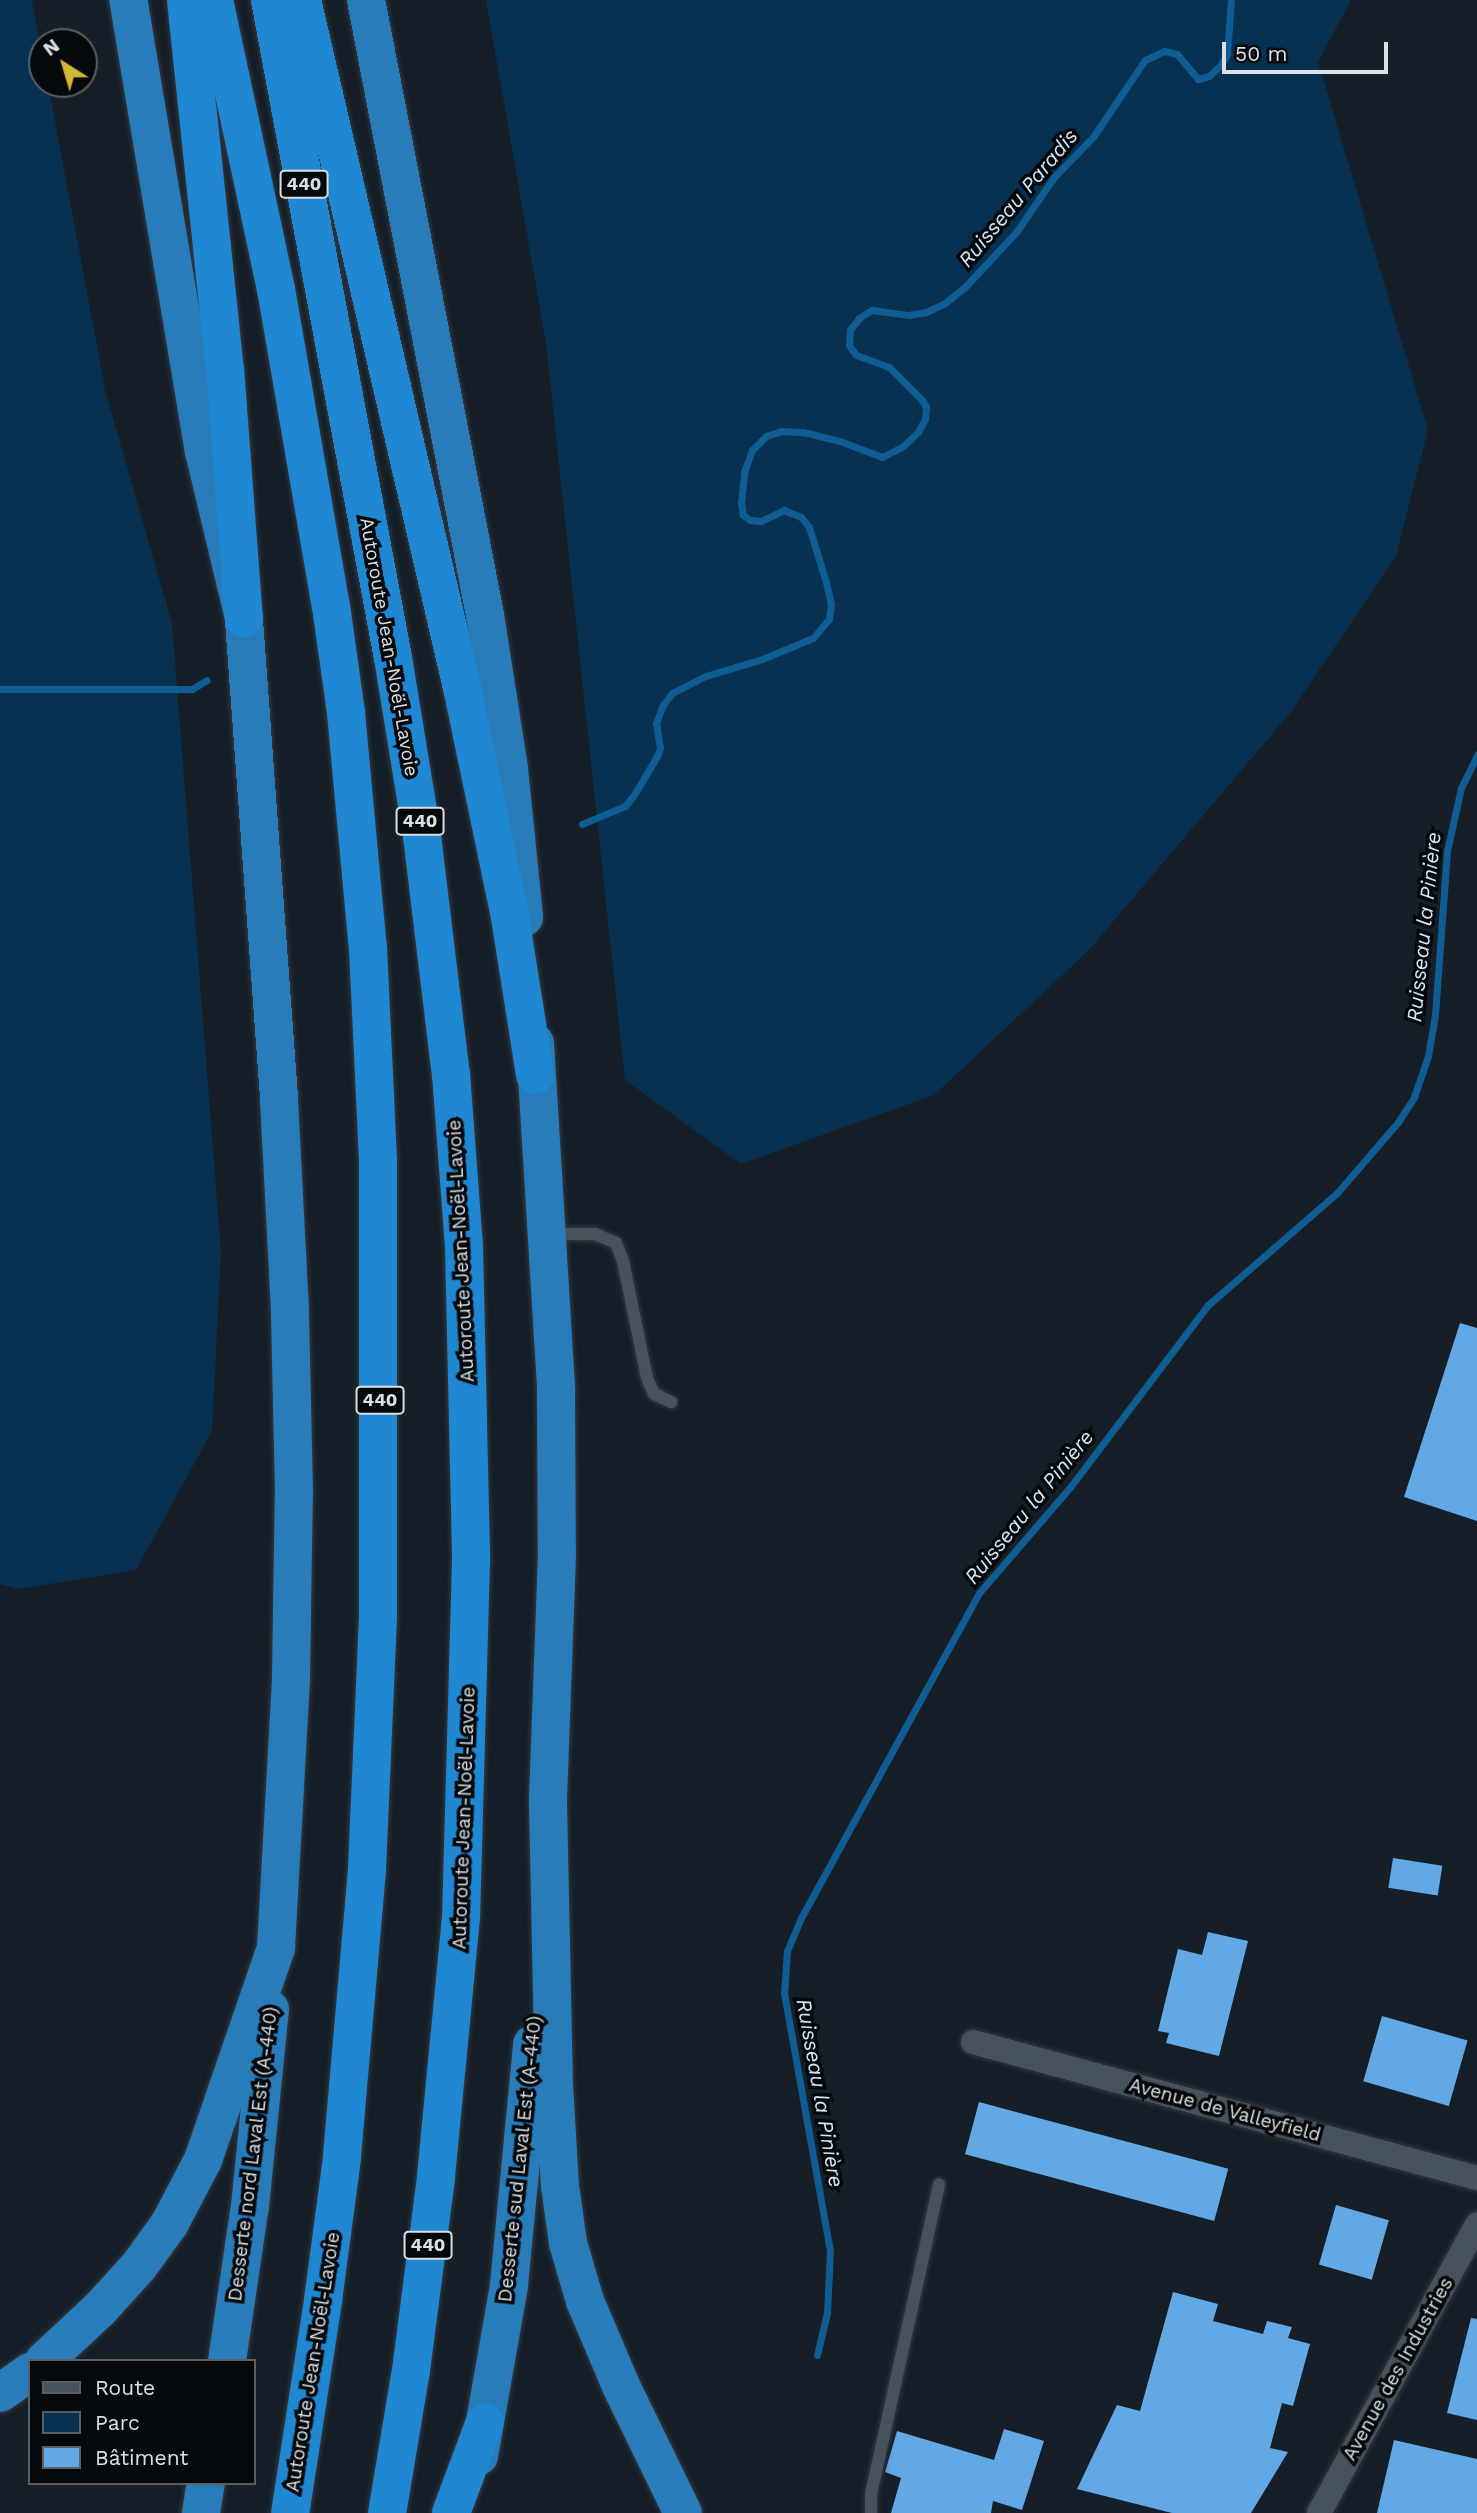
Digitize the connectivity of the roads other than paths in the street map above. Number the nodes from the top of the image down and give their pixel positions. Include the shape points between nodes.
1 (128, 0) edge
2 (186, 0) edge
3 (214, 0) edge
4 (270, 0) edge
5 (302, 0) edge
6 (366, 0) edge
7 (244, 618) junction
8 (535, 1075) junction
9 (548, 1234) junction
10 (671, 1402) dead end
11 (548, 1802) junction
12 (276, 1948) junction
13 (973, 2042) dead end
14 (1477, 2178) edge
15 (939, 2184) dead end
16 (1477, 2224) edge
17 (46, 2359) edge
18 (228, 2359) edge
19 (28, 2373) edge
20 (0, 2393) edge
21 (485, 2421) junction
22 (206, 2485) edge
23 (201, 2513) edge
24 (290, 2513) edge
25 (387, 2513) edge
26 (451, 2513) edge
27 (470, 2513) edge
28 (684, 2513) edge
29 (871, 2513) edge
30 (1319, 2513) edge

1 - 7 highway via 204,452
2 - 7 highway via 225,368
3 - 24 highway, Autoroute Jean-Noël-Lavoie / 440 via 276,289 331,607 366,921 379,1161 379,1617 366,1884 341,2170
4 - 25 highway, Autoroute Jean-Noël-Lavoie / 440 via 422,836 450,1063 464,1245 471,1561 461,1917 435,2191
5 - 8 highway via 463,692 510,917
6 - 8 highway via 498,694 529,964
7 - 12 highway via 280,1111 292,1384 293,1617
8 - 9 highway
9 - 10 lane via 595,1234 616,1243 647,1378 654,1394
9 - 11 highway via 557,1541
11 - 21 highway, Desserte sud Laval Est (A-440) via 513,2251
11 - 28 highway via 555,2110 568,2243 597,2331
12 - 17 highway via 203,2160 181,2204 120,2288
12 - 18 highway, Desserte nord Laval Est (A-440) via 250,2206
13 - 14 street, Avenue de Valleyfield
15 - 29 lane via 871,2494
16 - 30 street, Avenue des Industries
19 - 20 highway
21 - 26 highway
21 - 27 highway, Desserte sud Laval Est (A-440)
22 - 23 highway

